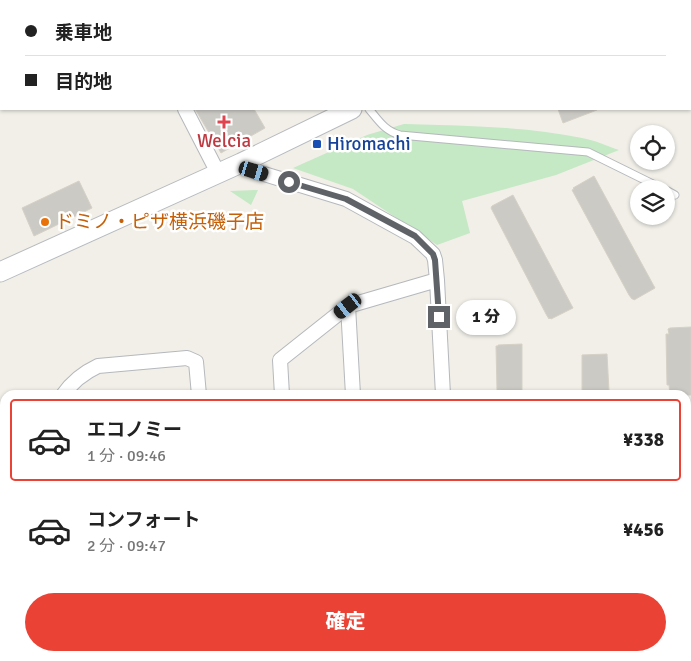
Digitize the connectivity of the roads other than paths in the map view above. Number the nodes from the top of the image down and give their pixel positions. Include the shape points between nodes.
1 (186, 110) edge
2 (350, 110) edge
3 (370, 110) edge
4 (241, 163) junction
5 (218, 173) junction
6 (645, 180) edge
7 (0, 272) edge
8 (437, 280) junction
9 (348, 306) junction
10 (66, 390) edge
11 (198, 390) edge
12 (282, 390) edge
13 (353, 390) edge
14 (442, 390) edge

1 - 5 street
2 - 4 street
3 - 6 lane via 391,133 588,152
4 - 5 street
4 - 8 street via 254,171 346,199 415,236 433,254
5 - 7 street
8 - 9 street
8 - 14 street
9 - 12 street via 280,360
9 - 13 street
10 - 11 street via 84,373 98,366 187,358 196,362

